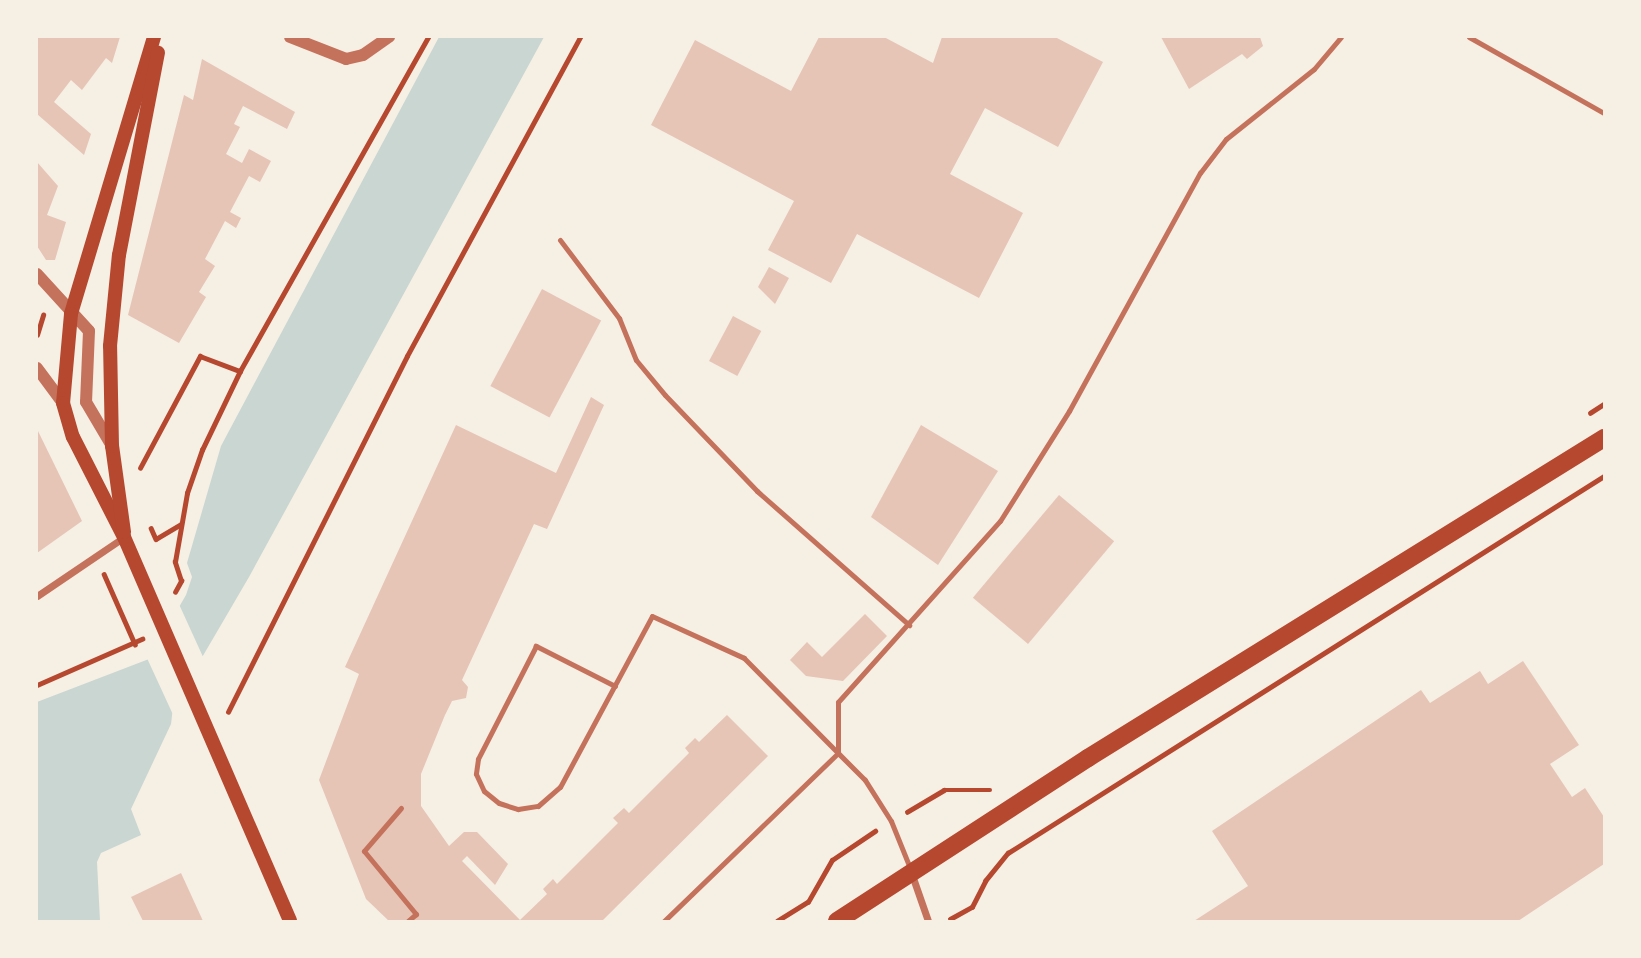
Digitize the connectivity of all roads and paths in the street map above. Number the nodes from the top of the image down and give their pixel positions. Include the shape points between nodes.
1 (154, 37) edge
2 (161, 37) edge
3 (290, 37) edge
4 (389, 37) edge
5 (428, 37) edge
6 (580, 37) edge
7 (1341, 37) edge
8 (1469, 37) edge
9 (1604, 113) edge
10 (560, 240) dead end
11 (37, 274) edge
12 (46, 305) dead end
13 (71, 313) junction
14 (37, 335) edge
15 (37, 368) edge
16 (240, 371) junction
17 (63, 403) junction
18 (1604, 404) edge
19 (1581, 419) dead end
20 (1604, 438) edge
21 (112, 446) junction
22 (136, 472) dead end
23 (1604, 476) edge
24 (146, 520) dead end
25 (182, 523) junction
26 (127, 543) junction
27 (104, 573) dead end
28 (174, 593) dead end
29 (37, 596) edge
30 (909, 625) junction
31 (37, 685) edge
32 (615, 686) junction
33 (207, 724) junction
34 (838, 753) junction
35 (1002, 782) dead end
36 (401, 808) dead end
37 (891, 821) junction
38 (912, 874) junction
39 (290, 921) edge
40 (408, 921) edge
41 (664, 921) edge
42 (777, 921) edge
43 (837, 921) edge
44 (928, 921) edge
45 (946, 921) edge

1 - 13 main road
2 - 21 main road via 119,255 110,346
3 - 4 street via 346,59 363,55
5 - 16 path
6 - 33 path via 407,356 257,662 226,715
7 - 30 lane via 1314,69 1226,139 1200,173 1069,411 1000,521
8 - 9 lane
10 - 30 lane via 619,318 636,360 665,395 757,491
11 - 13 street
12 - 14 path
13 - 17 main road
13 - 21 street via 89,331 86,402
15 - 17 street
16 - 22 path via 200,356
16 - 25 path via 202,450
17 - 26 main road via 73,437
18 - 19 path
20 - 38 main road via 1088,758
21 - 26 main road
23 - 45 path via 1008,853 985,881 972,908
24 - 25 path via 156,539
25 - 28 path via 176,562 181,581
26 - 29 street
26 - 33 main road
27 - 31 path via 138,643
30 - 34 lane via 838,702
32 - 32 lane via 536,646 478,759 476,774 484,791 499,803 518,809 538,806 560,787
32 - 34 lane via 652,616 744,658
33 - 39 main road
34 - 37 lane via 865,780
34 - 41 lane
35 - 37 path via 990,790 944,790
36 - 40 lane via 364,851 416,914
37 - 38 lane
37 - 42 path via 832,860 808,902
38 - 43 main road
38 - 44 street

